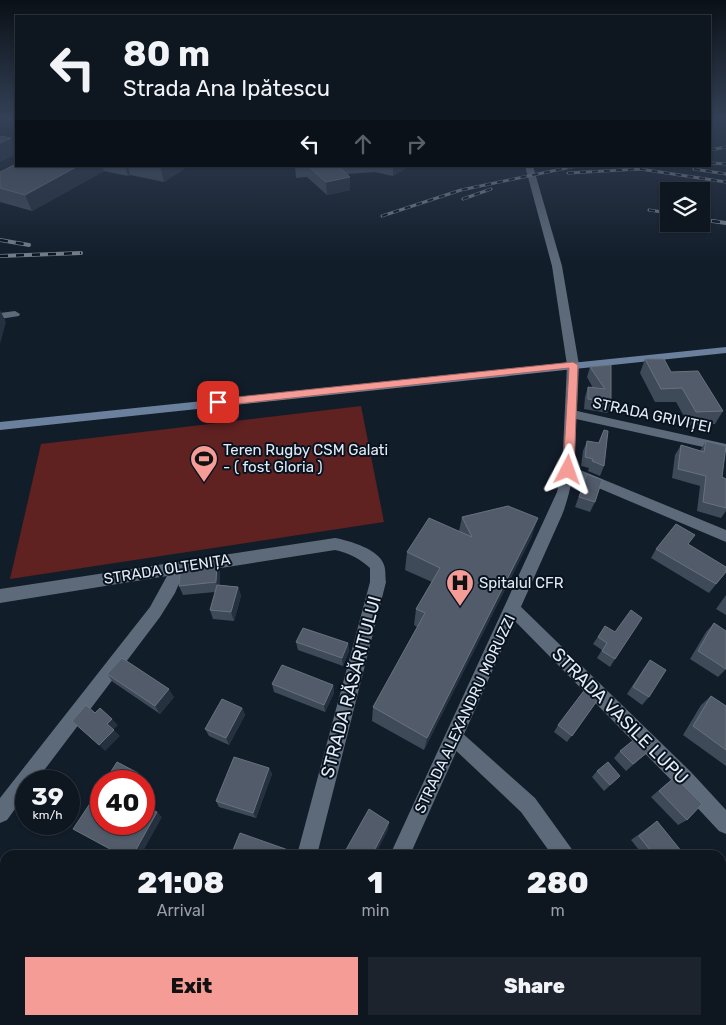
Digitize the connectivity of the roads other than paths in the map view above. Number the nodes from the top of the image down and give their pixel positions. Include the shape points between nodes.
1 (529, 167) edge
2 (15, 314) dead end
3 (0, 316) edge
4 (726, 350) edge
5 (573, 365) junction
6 (571, 414) junction
7 (0, 426) edge
8 (726, 448) edge
9 (568, 470) junction
10 (726, 536) edge
11 (335, 544) joint
12 (178, 567) junction
13 (0, 596) edge
14 (513, 609) junction
15 (455, 738) junction
16 (0, 813) edge
17 (726, 824) edge
18 (308, 850) edge
19 (402, 850) edge
20 (560, 850) edge

1 - 5 street, STRADA ALEXANDRU MORUZZI via 556,266
2 - 3 street
4 - 5 main road
5 - 6 street, STRADA ALEXANDRU MORUZZI
5 - 7 main road
6 - 8 street, STRADA GRIVIȚEI
6 - 9 street, STRADA ALEXANDRU MORUZZI
9 - 10 street
9 - 14 street, STRADA ALEXANDRU MORUZZI via 555,515
11 - 12 street, STRADA OLTENIȚA
11 - 18 street, STRADA RĂSĂRITULUI via 365,553 377,566 378,582
12 - 13 street, STRADA OLTENIȚA
12 - 16 street via 155,612
14 - 15 street, STRADA ALEXANDRU MORUZZI
14 - 17 street, STRADA VASILE LUPU
15 - 19 street, STRADA ALEXANDRU MORUZZI
15 - 20 street via 528,805

